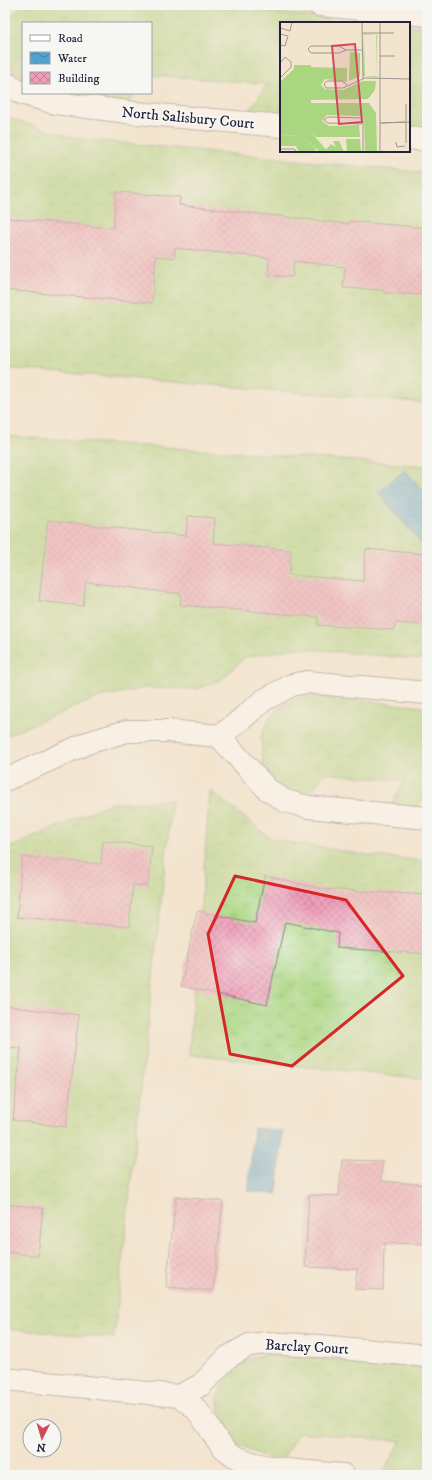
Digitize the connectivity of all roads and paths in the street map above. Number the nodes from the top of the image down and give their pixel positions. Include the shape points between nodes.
1 (319, 5) edge
2 (427, 15) edge
3 (361, 16) edge
4 (5, 82) edge
5 (22, 93) edge
6 (24, 94) edge
7 (280, 126) edge
8 (410, 138) edge
9 (427, 140) edge
10 (427, 693) edge
11 (219, 736) junction
12 (5, 780) edge
13 (427, 818) edge
14 (427, 1356) edge
15 (5, 1379) edge
16 (179, 1396) junction
17 (343, 1475) edge

1 - 3 street
2 - 3 street
4 - 5 street, North Salisbury Court
6 - 7 street, North Salisbury Court via 55,103
8 - 9 street
10 - 11 street via 307,682 292,685 264,700
11 - 12 street via 168,731 127,731 87,743
11 - 13 street via 267,789 285,801 308,807
14 - 16 street, Barclay Court via 266,1343 249,1346 228,1357 200,1385
15 - 16 street
16 - 17 street via 196,1409 230,1453 246,1462

